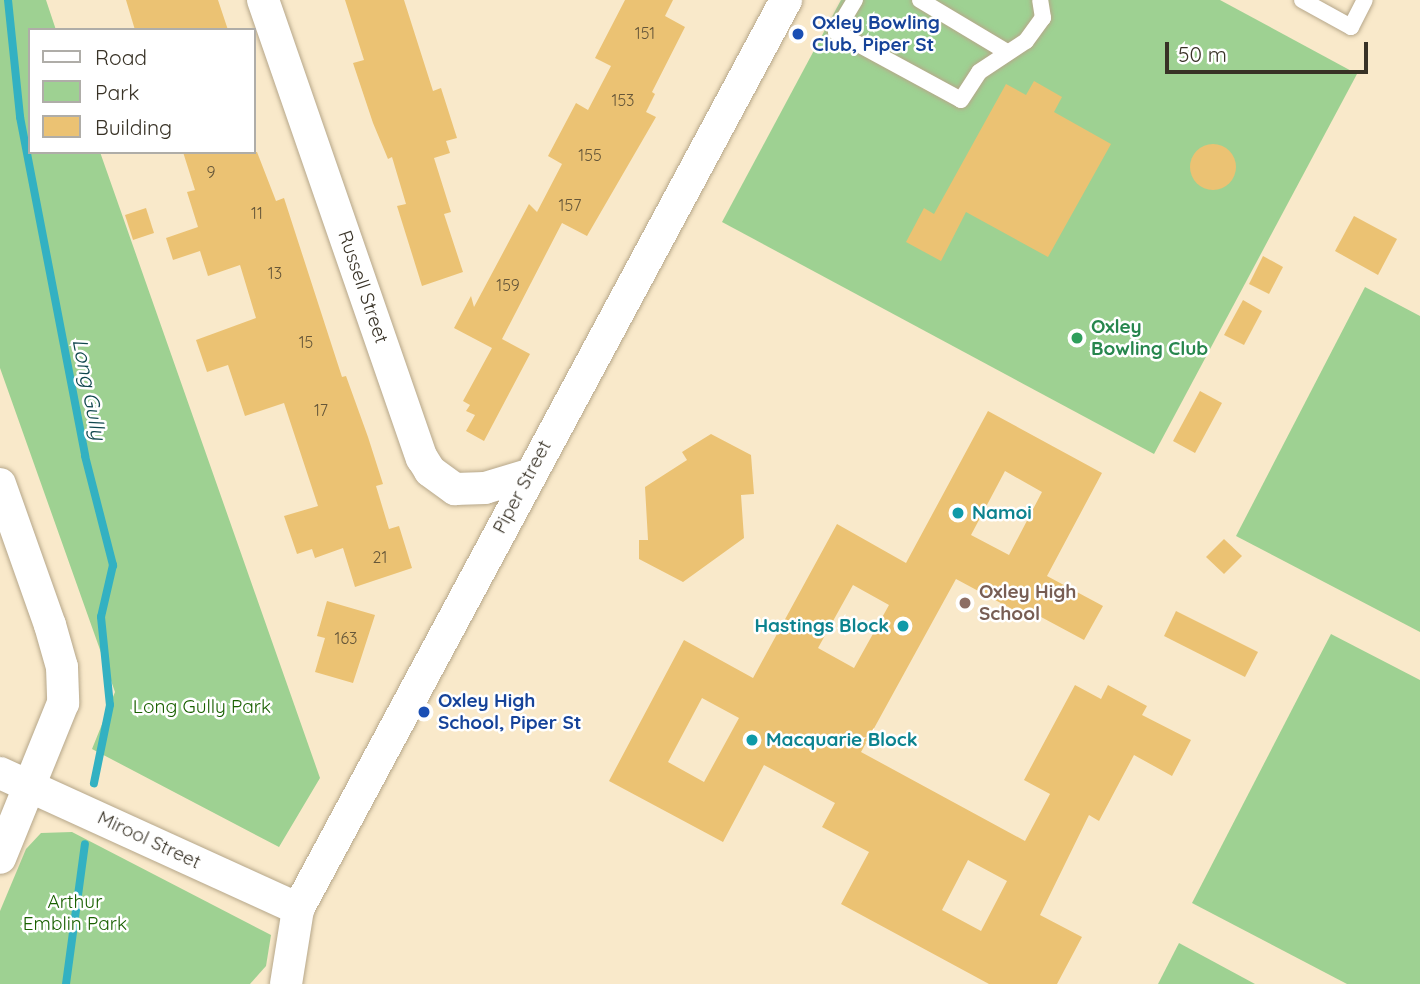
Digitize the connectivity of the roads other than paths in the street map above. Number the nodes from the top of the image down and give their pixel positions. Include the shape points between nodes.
1 (263, 0) edge
2 (786, 0) edge
3 (855, 0) edge
4 (920, 0) edge
5 (1040, 0) edge
6 (1301, 0) edge
7 (1365, 0) edge
8 (1007, 52) junction
9 (528, 475) junction
10 (0, 484) edge
11 (0, 773) edge
12 (30, 785) junction
13 (0, 858) edge
14 (298, 909) junction
15 (286, 984) edge

1 - 9 street, Russell Street via 430,471 455,489 467,490
2 - 9 street, Piper Street
3 - 8 lane via 836,33 961,100 979,72
4 - 8 lane
5 - 8 lane via 1043,18 1026,41
6 - 7 lane via 1351,27
9 - 14 street, Piper Street
10 - 12 street via 62,667 63,703
11 - 12 street, Mirool Street
12 - 13 street
12 - 14 street, Mirool Street
14 - 15 street, Piper Street

